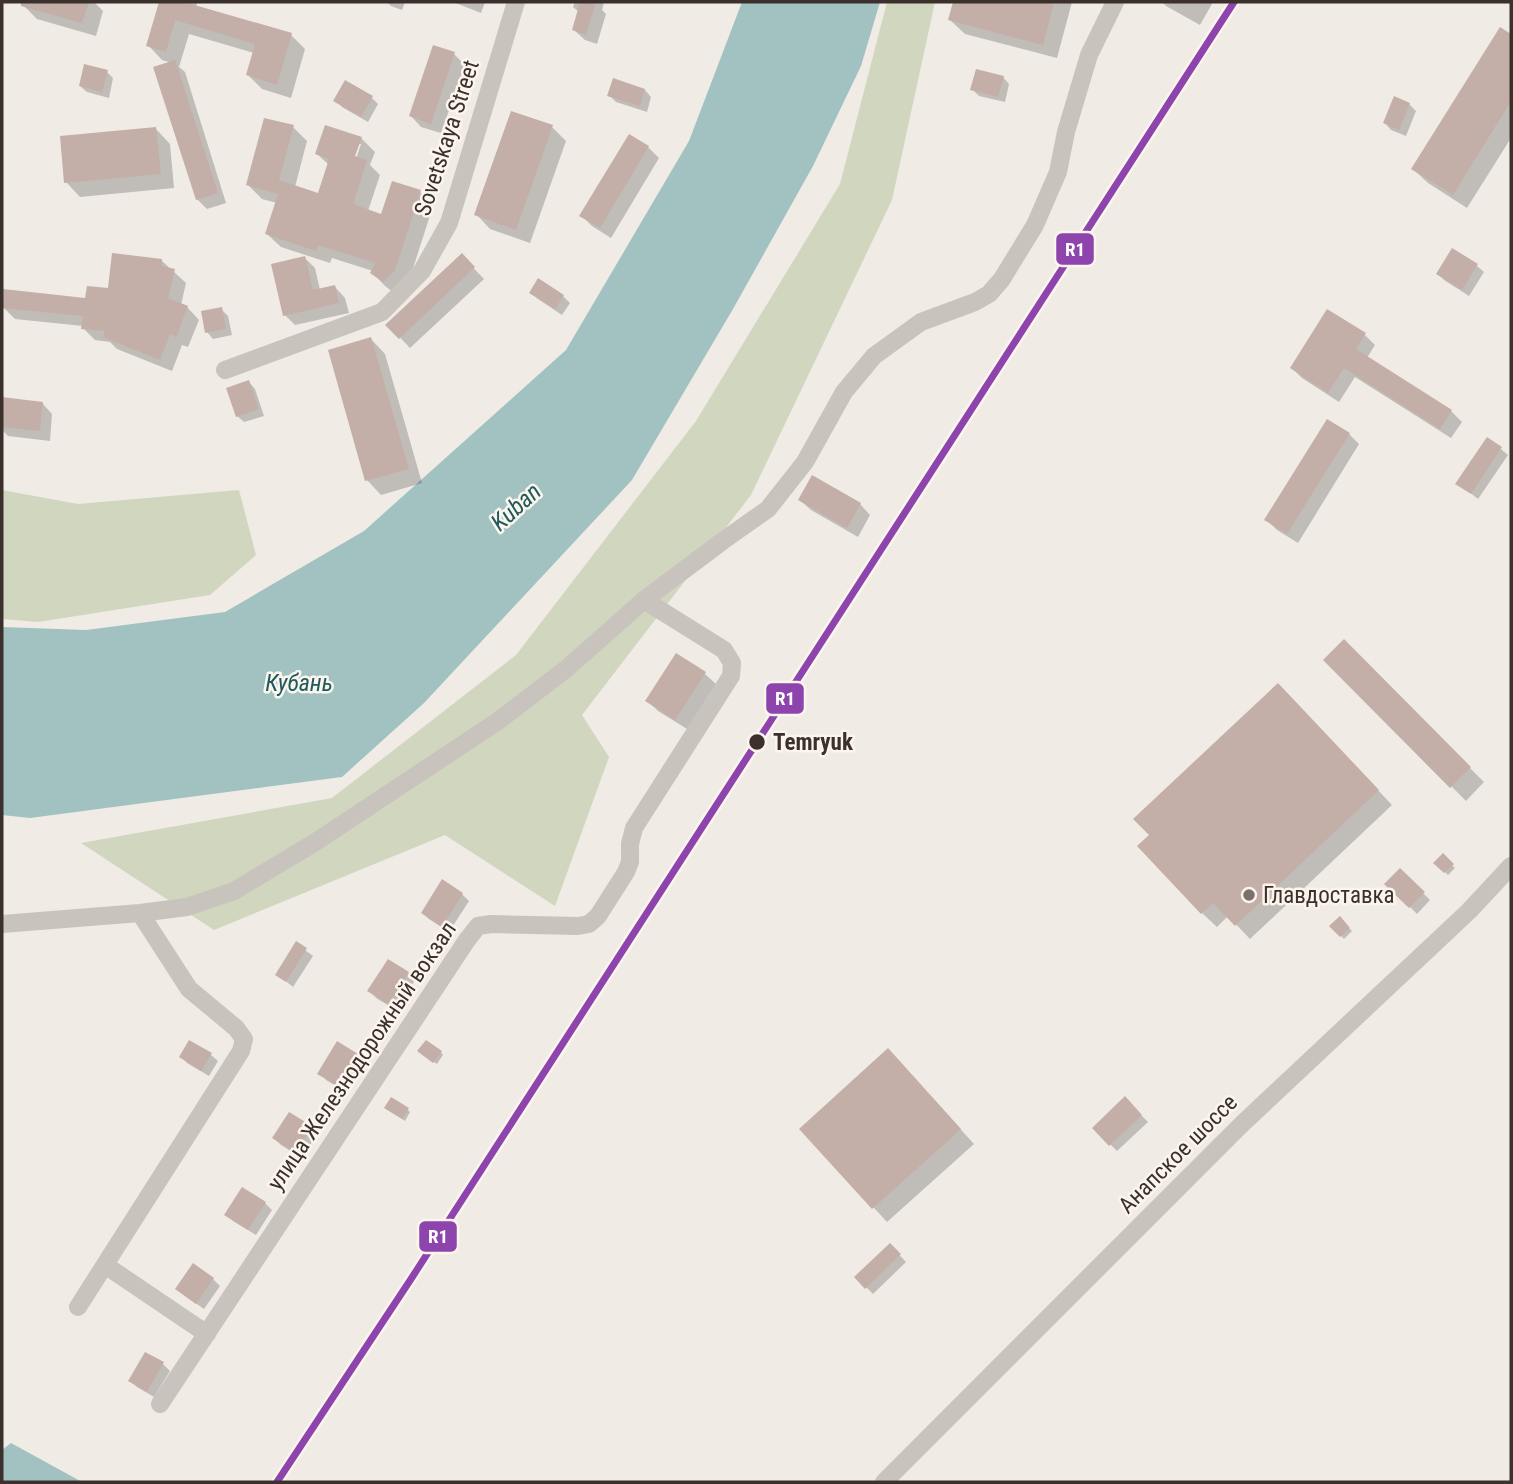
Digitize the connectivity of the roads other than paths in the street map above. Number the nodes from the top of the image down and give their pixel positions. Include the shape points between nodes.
1 (516, 2) edge
2 (1115, 2) edge
3 (225, 370) dead end
4 (645, 600) junction
5 (1511, 866) edge
6 (141, 914) junction
7 (2, 924) edge
8 (105, 1265) junction
9 (78, 1307) dead end
10 (207, 1334) junction
11 (160, 1404) dead end
12 (884, 1482) edge

1 - 3 street, Sovetskaya Street via 449,223 422,271 382,312
2 - 4 street via 1089,55 1058,172 1035,225 1002,279 989,294 921,322 874,356 844,391 805,462 768,509
4 - 6 street via 498,721 314,843 234,891 187,907
4 - 10 street, улица Железнодорожный вокзал via 724,650 732,663 731,676 635,828 626,872 589,924 478,926
5 - 12 street, Анапское шоссе via 1241,1125
6 - 7 street
6 - 8 street via 189,989 244,1039 241,1051
8 - 9 street
8 - 10 street
10 - 11 street, улица Железнодорожный вокзал

